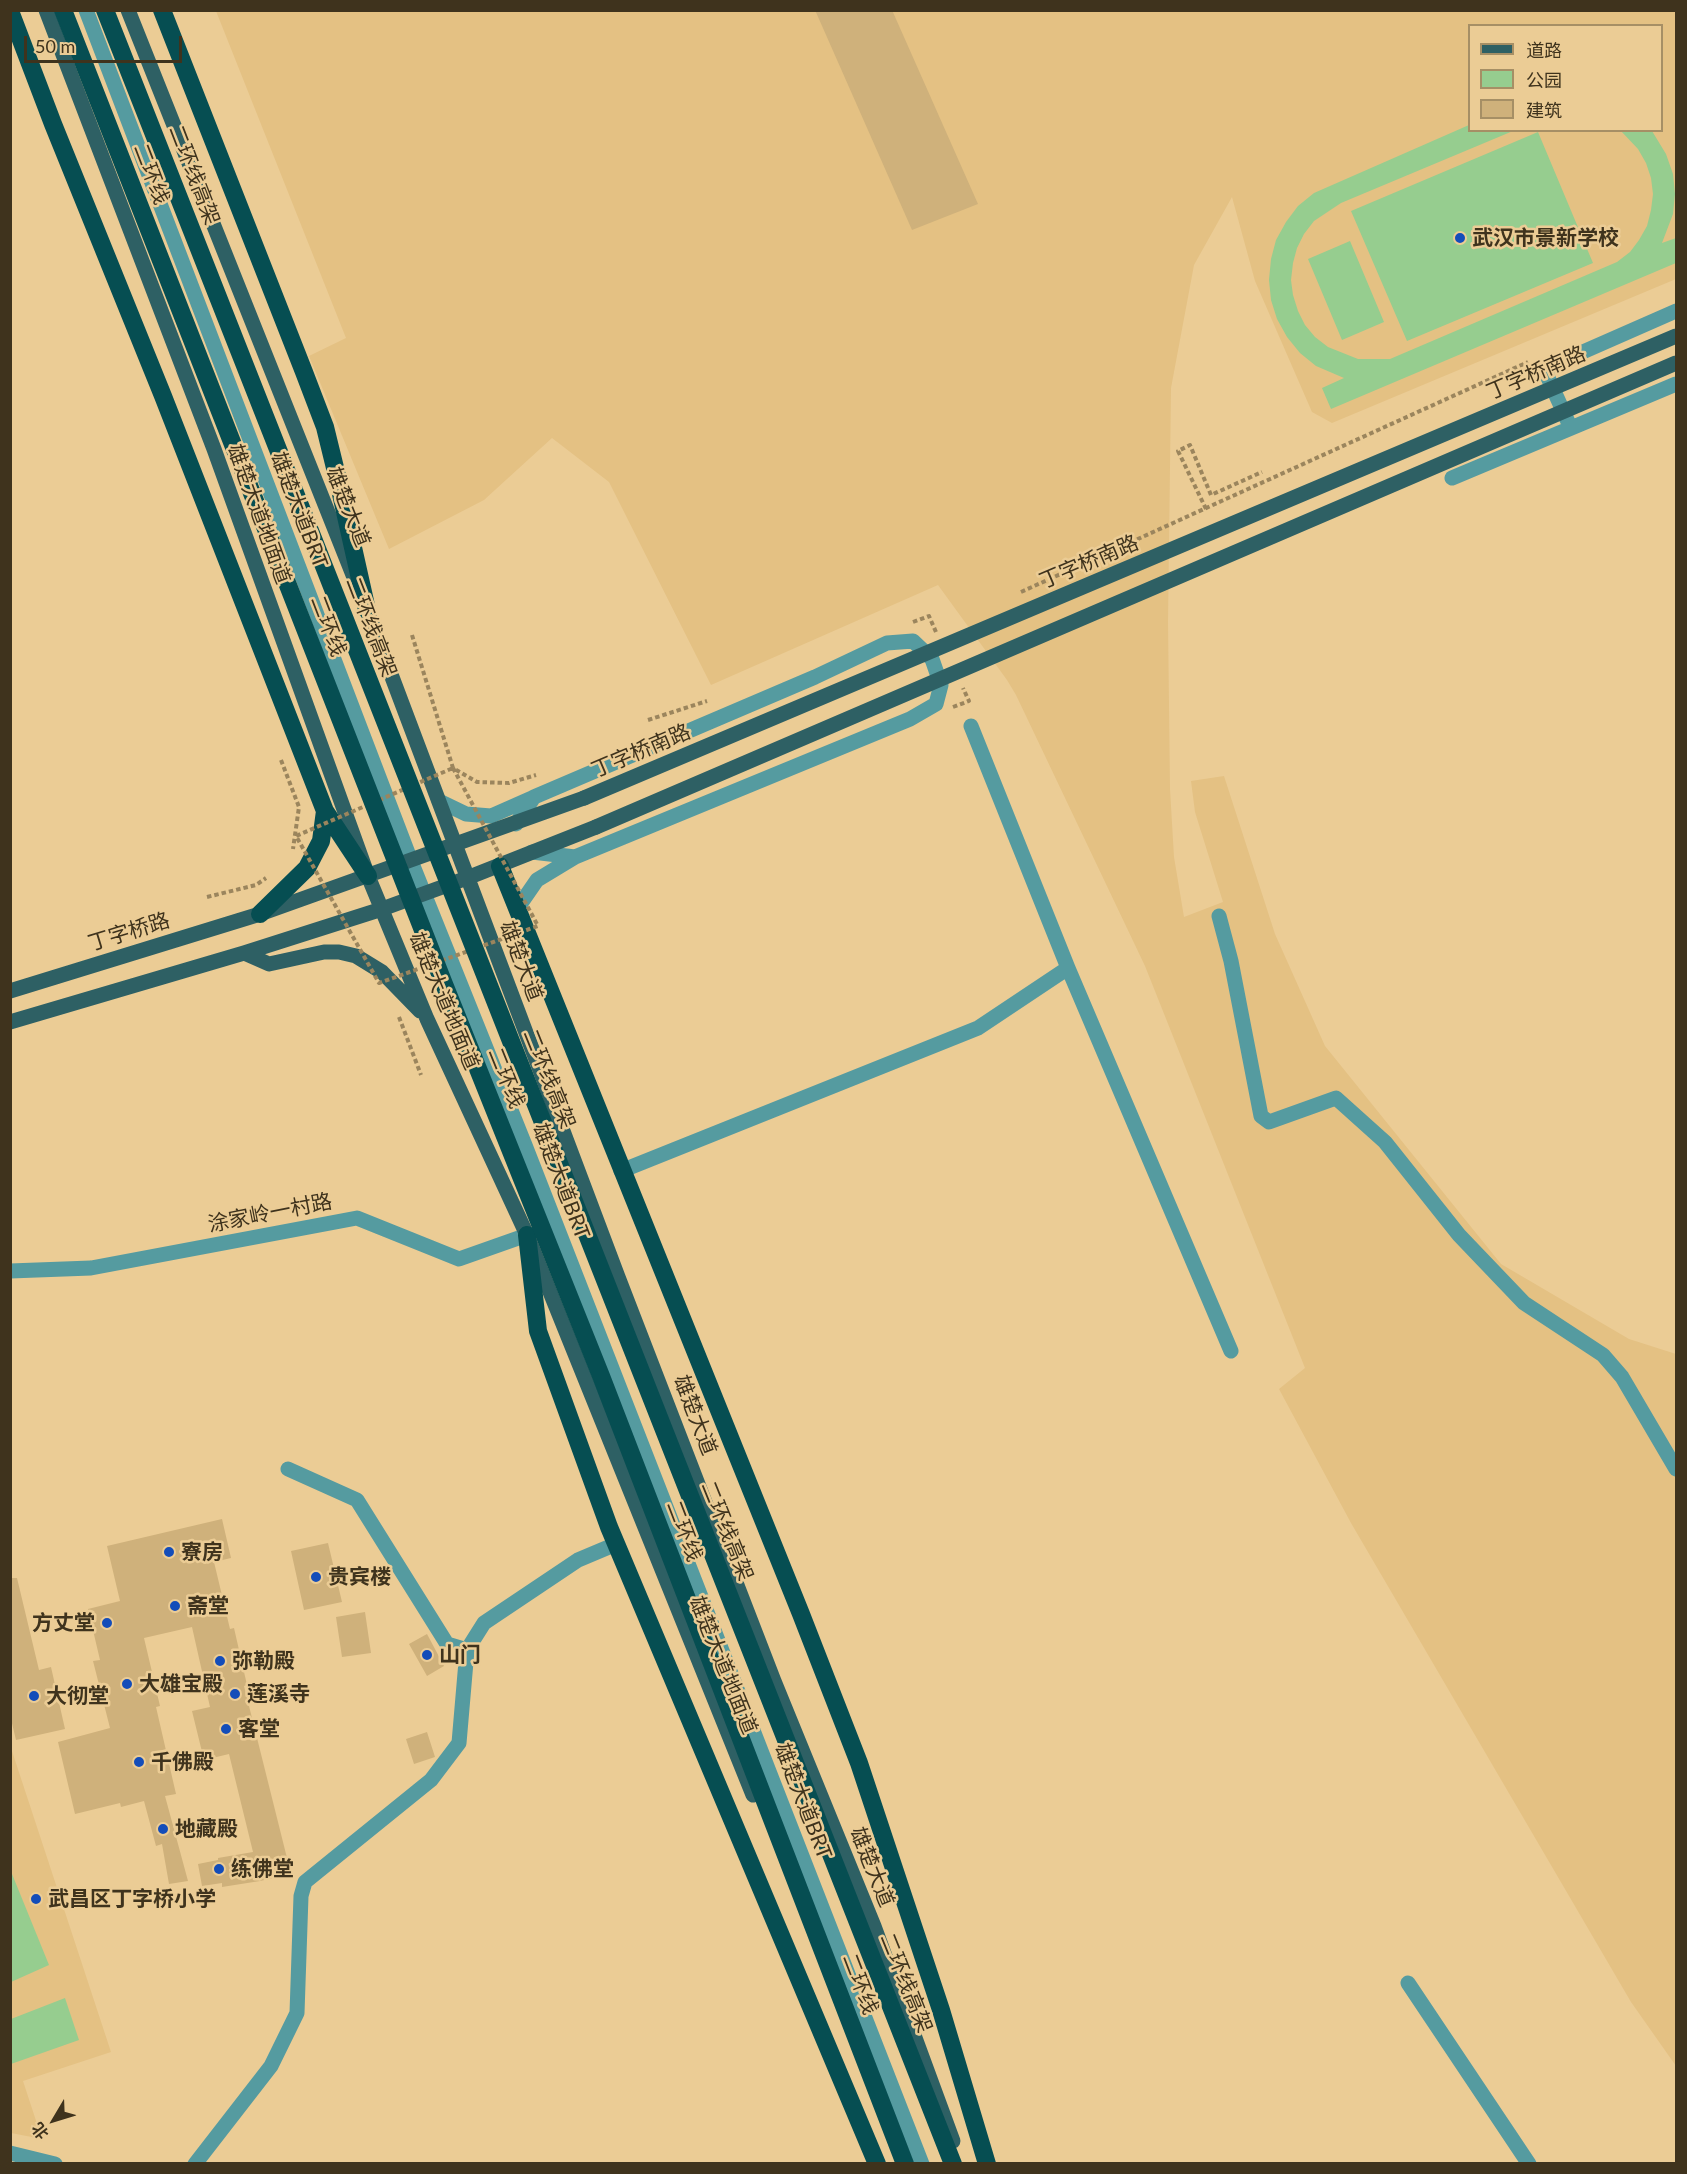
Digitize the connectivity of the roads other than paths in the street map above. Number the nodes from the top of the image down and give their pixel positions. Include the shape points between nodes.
1 (46, 10) edge
2 (63, 10) edge
3 (86, 10) edge
4 (105, 10) edge
5 (128, 10) edge
6 (162, 10) edge
7 (10, 11) edge
8 (1677, 311) edge
9 (1677, 336) edge
10 (1677, 363) edge
11 (1677, 384) edge
12 (1571, 429) junction
13 (1452, 478) dead end
14 (367, 610) junction
15 (971, 726) dead end
16 (534, 797) junction
17 (440, 801) junction
18 (325, 811) junction
19 (516, 824) junction
20 (455, 845) junction
21 (532, 852) junction
22 (575, 857) junction
23 (411, 861) junction
24 (500, 866) junction
25 (368, 876) junction
26 (467, 878) junction
27 (425, 893) junction
28 (382, 909) junction
29 (517, 909) junction
30 (260, 914) junction
31 (1219, 916) dead end
32 (244, 953) junction
33 (1068, 968) junction
34 (10, 992) edge
35 (427, 1019) junction
36 (10, 1022) edge
37 (621, 1171) junction
38 (527, 1235) junction
39 (10, 1271) edge
40 (1231, 1351) dead end
41 (288, 1469) dead end
42 (1677, 1469) edge
43 (616, 1544) junction
44 (467, 1650) junction
45 (1408, 1983) dead end
46 (10, 2153) edge
47 (55, 2163) edge
48 (195, 2163) edge
49 (877, 2163) edge
50 (898, 2163) edge
51 (905, 2163) edge
52 (922, 2163) edge
53 (953, 2163) edge
54 (962, 2163) edge
55 (987, 2163) edge
56 (1529, 2163) edge

1 - 25 main road, 雄楚大道地面道 via 214,449
2 - 51 highway, 二环线, bridge via 601,1376
3 - 23 street, 雄楚大道BRT
4 - 53 highway, 二环线高架, bridge
5 - 14 main road, 雄楚大道
6 - 14 highway via 324,428
7 - 18 highway
8 - 12 street via 1544,369
9 - 19 main road, 丁字桥南路, bridge
10 - 21 main road, bridge
11 - 12 street
12 - 13 street
14 - 17 main road, 雄楚大道
15 - 33 street
16 - 17 street via 491,816 466,814
16 - 19 street
16 - 22 street via 815,677 887,642 913,641 932,659 941,685 936,704 910,719
17 - 20 main road, 雄楚大道
18 - 25 highway
18 - 30 highway via 316,855
19 - 20 main road, 丁字桥南路
20 - 23 main road, 丁字桥南路
20 - 26 main road, 雄楚大道
21 - 22 street
21 - 24 main road
22 - 29 street via 537,880
23 - 25 main road, 丁字桥南路
23 - 27 street, 雄楚大道BRT
24 - 26 main road
24 - 29 highway
25 - 28 main road, 雄楚大道地面道
25 - 30 main road, 丁字桥路
26 - 27 main road
26 - 54 main road, 雄楚大道 via 774,1681 874,1926
27 - 28 main road
27 - 52 street, 雄楚大道BRT
28 - 32 main road
28 - 35 main road, 雄楚大道地面道
29 - 37 highway
30 - 34 main road, 丁字桥路
31 - 42 street via 1261,1116 1269,1122 1336,1098 1385,1142 1459,1235 1524,1303 1603,1355 1622,1377
32 - 35 main road via 269,964 324,952 356,956 382,972
32 - 36 main road
33 - 37 street via 978,1028
33 - 40 street
35 - 38 main road, 雄楚大道地面道
37 - 55 highway via 858,1763 941,2010
38 - 39 street, 涂家岭一村路 via 459,1259 357,1218 91,1268
38 - 43 highway via 538,1331
38 - 50 main road, 雄楚大道地面道 via 832,1989
41 - 44 street via 357,1500 443,1646
43 - 44 street via 578,1560 484,1623
43 - 49 highway
44 - 48 street via 459,1743 431,1780 305,1882 301,1896 297,2013 271,2066
45 - 56 street
46 - 47 street

